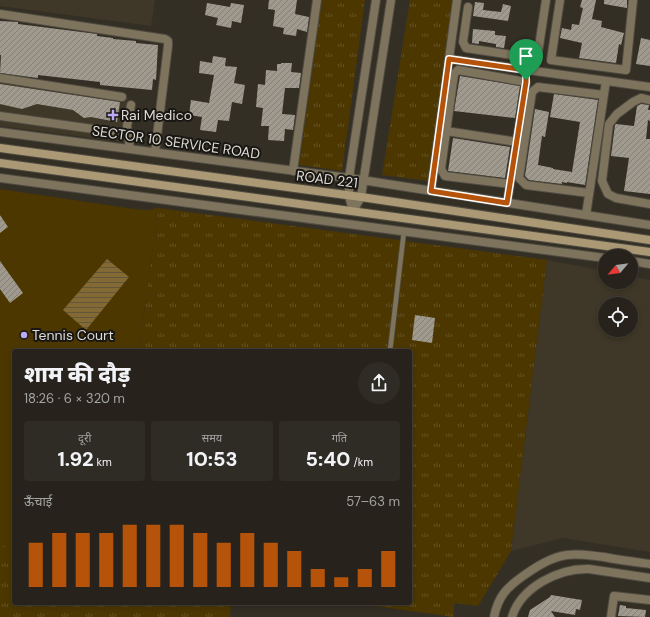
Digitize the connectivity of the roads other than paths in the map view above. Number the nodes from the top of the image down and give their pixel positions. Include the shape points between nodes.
1 (317, 0) edge
2 (376, 0) edge
3 (391, 0) edge
4 (456, 0) edge
5 (546, 0) edge
6 (560, 0) edge
7 (633, 0) edge
8 (468, 7) dead end
9 (0, 14) edge
10 (449, 59) junction
11 (526, 70) junction
12 (0, 78) edge
13 (606, 81) junction
14 (526, 82) junction
15 (650, 88) edge
16 (604, 95) junction
17 (122, 97) dead end
18 (650, 100) edge
19 (131, 106) dead end
20 (0, 116) edge
21 (446, 131) junction
22 (0, 132) edge
23 (129, 134) junction
24 (517, 142) junction
25 (0, 148) edge
26 (130, 149) junction
27 (155, 152) junction
28 (0, 164) edge
29 (294, 171) junction
30 (0, 178) edge
31 (349, 178) junction
32 (364, 180) junction
33 (510, 184) junction
34 (431, 191) junction
35 (589, 194) junction
36 (349, 196) junction
37 (362, 197) junction
38 (507, 203) junction
39 (650, 204) edge
40 (353, 211) junction
41 (586, 215) junction
42 (650, 225) edge
43 (404, 232) junction
44 (650, 240) edge
45 (650, 252) edge
46 (598, 257) edge
47 (638, 263) edge
48 (650, 264) edge
49 (390, 349) edge
50 (650, 564) edge
51 (650, 578) edge
52 (650, 600) edge
53 (494, 617) edge
54 (512, 617) edge
55 (611, 617) edge

1 - 29 street
2 - 31 street
3 - 32 street
4 - 10 street
5 - 8 street via 538,53 532,58 466,48 463,42
6 - 7 street via 551,60 626,70
9 - 27 street via 165,39 168,46
10 - 11 street
10 - 34 street
11 - 13 street
11 - 14 street
12 - 17 street
13 - 15 street
13 - 16 street
14 - 21 street via 458,70 454,74
14 - 24 street
16 - 35 street
16 - 35 street via 538,87 532,92 519,178 526,184
18 - 39 street via 641,98 633,102 609,124 602,181 608,194 616,198
19 - 23 street via 127,126
20 - 23 street
21 - 24 street
21 - 33 street via 441,169 445,176
22 - 26 street, SECTOR 10 SERVICE ROAD
23 - 26 street
24 - 33 street
25 - 36 main road, ROAD 221
26 - 27 street, SECTOR 10 SERVICE ROAD
27 - 29 street, SECTOR 10 SERVICE ROAD
28 - 40 main road, ROAD 221
29 - 31 street, SECTOR 10 SERVICE ROAD
30 - 43 street
31 - 32 street, SECTOR 10 SERVICE ROAD
31 - 36 street
32 - 34 street, SECTOR 10 SERVICE ROAD
32 - 37 street
33 - 38 street
34 - 38 street, SECTOR 10 SERVICE ROAD
35 - 41 street
36 - 37 main road, ROAD 221
36 - 40 street
37 - 40 street
37 - 44 main road, ROAD 221
38 - 41 street, SECTOR 10 SERVICE ROAD
40 - 45 main road, ROAD 221
41 - 42 street, SECTOR 10 SERVICE ROAD
43 - 46 street
43 - 49 lane
47 - 48 street
50 - 53 street via 579,554 550,560 512,583 501,595
51 - 54 street via 578,569 559,573 542,581 526,594
52 - 55 street via 614,596

